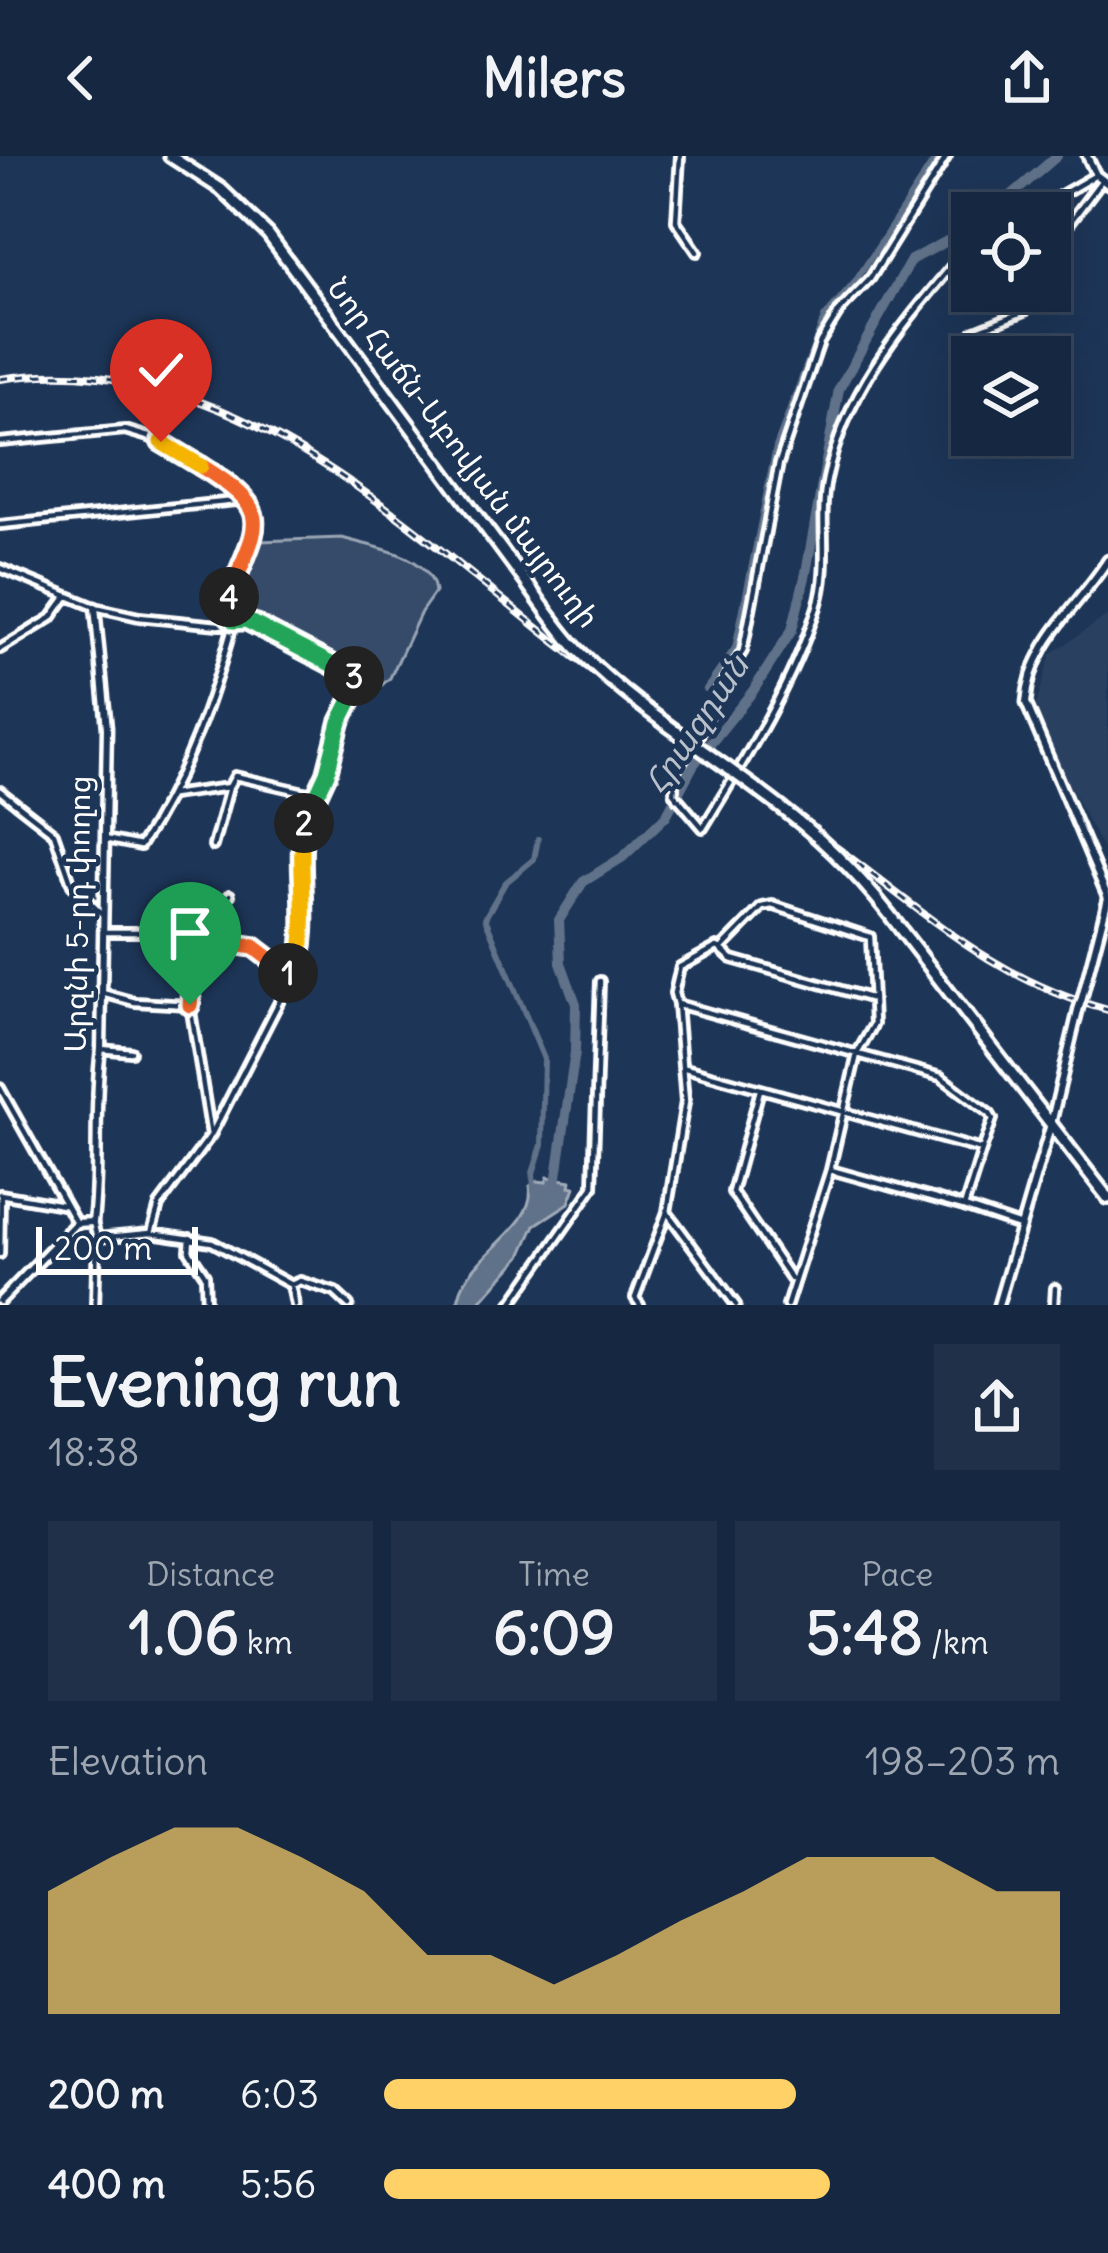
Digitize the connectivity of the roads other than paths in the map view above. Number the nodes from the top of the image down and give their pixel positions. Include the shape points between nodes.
1 (170, 156) edge
2 (680, 156) edge
3 (947, 156) edge
4 (1087, 156) edge
5 (1102, 180) edge
6 (1071, 194) edge
7 (1071, 221) edge
8 (697, 252) dead end
9 (951, 268) edge
10 (1023, 312) edge
11 (973, 332) dead end
12 (0, 442) edge
13 (247, 500) junction
14 (0, 525) edge
15 (1108, 560) edge
16 (0, 568) edge
17 (67, 596) junction
18 (95, 607) junction
19 (234, 621) junction
20 (0, 649) edge
21 (229, 787) junction
22 (0, 791) edge
23 (171, 795) junction
24 (316, 795) junction
25 (105, 839) junction
26 (213, 846) dead end
27 (230, 895) dead end
28 (1108, 898) edge
29 (103, 914) junction
30 (104, 932) junction
31 (1104, 933) edge
32 (207, 940) junction
33 (195, 948) junction
34 (721, 949) junction
35 (294, 977) junction
36 (601, 981) dead end
37 (102, 993) junction
38 (873, 999) junction
39 (677, 1004) junction
40 (190, 1005) junction
41 (101, 1049) junction
42 (131, 1052) dead end
43 (857, 1054) junction
44 (685, 1068) junction
45 (0, 1088) edge
46 (760, 1090) junction
47 (843, 1111) junction
48 (1051, 1124) junction
49 (211, 1135) junction
50 (982, 1150) junction
51 (830, 1170) junction
52 (0, 1193) edge
53 (1108, 1198) edge
54 (63, 1205) junction
55 (964, 1207) junction
56 (667, 1211) junction
57 (93, 1222) junction
58 (76, 1223) junction
59 (1020, 1226) junction
60 (151, 1233) junction
61 (97, 1238) junction
62 (190, 1238) junction
63 (0, 1253) edge
64 (793, 1282) junction
65 (291, 1285) junction
66 (1054, 1288) dead end
67 (0, 1300) edge
68 (636, 1303) edge
69 (95, 1305) edge
70 (206, 1305) edge
71 (296, 1305) edge
72 (350, 1305) edge
73 (510, 1305) edge
74 (736, 1305) edge
75 (787, 1305) edge
76 (998, 1305) edge
77 (1054, 1305) edge

1 - 48 main road, Նոր Հաճն-Աբովյան մայրուղի, bridge via 268,233 577,649 851,868
2 - 8 street via 676,220
3 - 9 street via 870,279 829,325 797,405 743,651 676,770 674,794 703,828 781,695 818,605 826,481 858,393 883,349
4 - 5 street
5 - 6 street
5 - 7 street
10 - 11 street
12 - 13 street via 125,430 161,442
13 - 14 street
13 - 19 street via 258,530 224,611
15 - 28 street via 1038,650 1026,703
16 - 17 street
17 - 18 street
17 - 20 street via 51,618
18 - 19 street via 178,622
18 - 25 street, Արզնի 5-րդ փողոց via 107,728
19 - 23 street via 205,721
19 - 24 street via 361,680
21 - 23 street
21 - 24 street via 235,776
21 - 26 street
22 - 29 street via 54,833 72,885
23 - 25 street via 140,846
24 - 35 street via 303,826 305,922
25 - 29 street, Արզնի 5-րդ փողոց
27 - 32 street
28 - 31 street
29 - 30 street, Արզնի 5-րդ փողոց
30 - 33 street via 164,932
30 - 37 street, Արզնի 5-րդ փողոց
31 - 48 street, bridge
32 - 33 street
32 - 35 street via 254,947
33 - 40 street
34 - 38 street
34 - 38 street via 762,907 791,911 870,937
34 - 39 street via 680,967
35 - 49 street
36 - 73 street via 593,1187
37 - 40 street
37 - 41 street, Արզնի 5-րդ փողոց
38 - 43 street via 874,1024
39 - 43 street
39 - 44 street
40 - 49 street
41 - 42 street
41 - 57 street, Արզնի 5-րդ փողոց
43 - 47 street
43 - 50 street via 941,1077 990,1114
44 - 46 street
44 - 56 street
45 - 54 street
46 - 47 street
46 - 64 street via 732,1192
47 - 50 street
47 - 51 street
48 - 53 main road, Նոր Հաճն-Աբովյան մայրուղի
48 - 59 street
49 - 60 street via 159,1205
50 - 55 street
51 - 55 street
51 - 64 street
52 - 54 street
52 - 63 street
54 - 58 street
55 - 59 street
56 - 68 street
56 - 74 street
57 - 58 street
57 - 61 street, Արզնի 5-րդ փողոց
58 - 67 street
59 - 76 street
60 - 61 street
60 - 62 street
61 - 69 street, Արզնի 5-րդ փողոց
62 - 65 street
62 - 70 street
64 - 75 street
65 - 71 street
65 - 72 street via 335,1292
66 - 77 street

